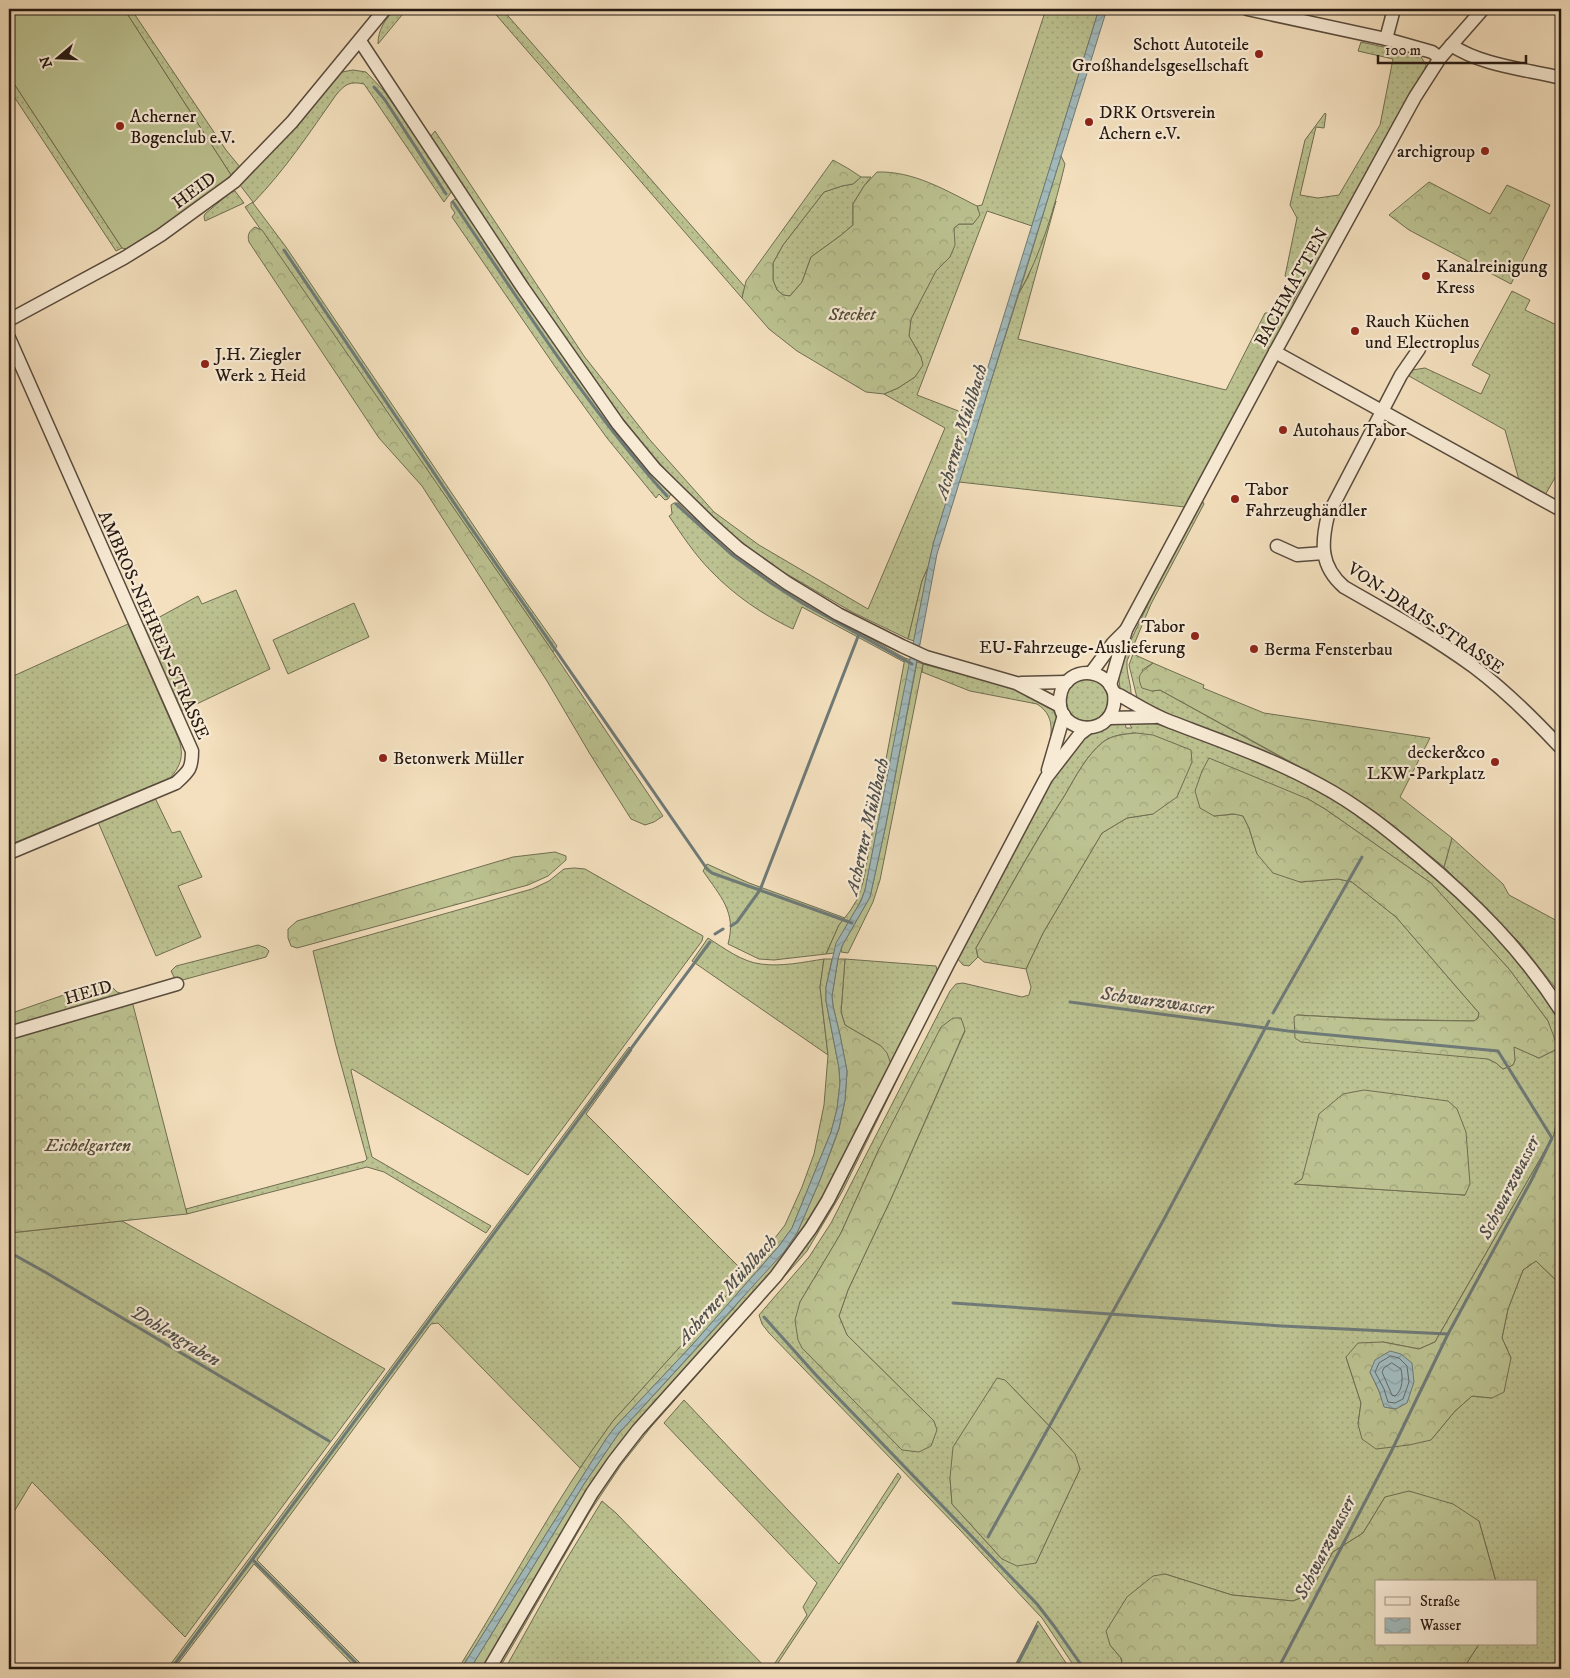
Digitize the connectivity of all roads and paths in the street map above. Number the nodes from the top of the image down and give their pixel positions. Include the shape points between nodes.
1 (385, 9) edge
2 (1247, 9) edge
3 (1394, 9) edge
4 (1483, 9) edge
5 (1386, 39) junction
6 (360, 41) junction
7 (1450, 45) junction
8 (1440, 58) junction
9 (1561, 78) edge
10 (9, 320) edge
11 (9, 338) edge
12 (1419, 349) dead end
13 (1275, 352) junction
14 (1383, 412) junction
15 (1561, 510) edge
16 (1277, 546) dead end
17 (1324, 553) junction
18 (1126, 630) junction
19 (1091, 673) junction
20 (1066, 682) junction
21 (1016, 683) junction
22 (1112, 689) junction
23 (1062, 711) junction
24 (1158, 717) junction
25 (1109, 718) junction
26 (1088, 728) junction
27 (1561, 748) edge
28 (1046, 778) junction
29 (9, 853) edge
30 (177, 984) dead end
31 (1561, 1011) edge
32 (9, 1033) edge
33 (489, 1669) edge

1 - 6 street, HEID
2 - 5 street
3 - 5 street
4 - 7 street, BACHMATTEN
5 - 8 street via 1432,52
6 - 10 street, HEID via 292,122 234,182 124,258
6 - 21 street via 528,295 618,424 655,469 710,523 739,549 838,614 926,657
7 - 8 street, BACHMATTEN
7 - 9 street via 1485,61
8 - 13 street, BACHMATTEN via 1415,97
11 - 29 street, AMBROS-NEHREN-STRASSE via 192,751 192,766 176,783
12 - 14 street, VON-DRAIS-STRASSE
13 - 14 street
13 - 18 street, BACHMATTEN
14 - 15 street
14 - 17 street, VON-DRAIS-STRASSE via 1328,515 1323,533
16 - 17 street via 1296,555
17 - 27 street, VON-DRAIS-STRASSE via 1327,567 1335,580 1473,666 1540,725
18 - 19 street
18 - 22 street
19 - 20 street via 1078,674
19 - 22 street via 1103,677
20 - 21 street
20 - 23 street via 1060,694
21 - 23 street
22 - 24 street
22 - 25 street via 1114,708
23 - 26 street via 1075,725
23 - 28 street
24 - 25 street
24 - 31 street via 1233,745 1321,785 1398,838 1461,891 1509,941
25 - 26 street
26 - 28 street via 1076,738
28 - 33 street via 811,1228 776,1276 614,1461 592,1492
30 - 32 street, HEID

